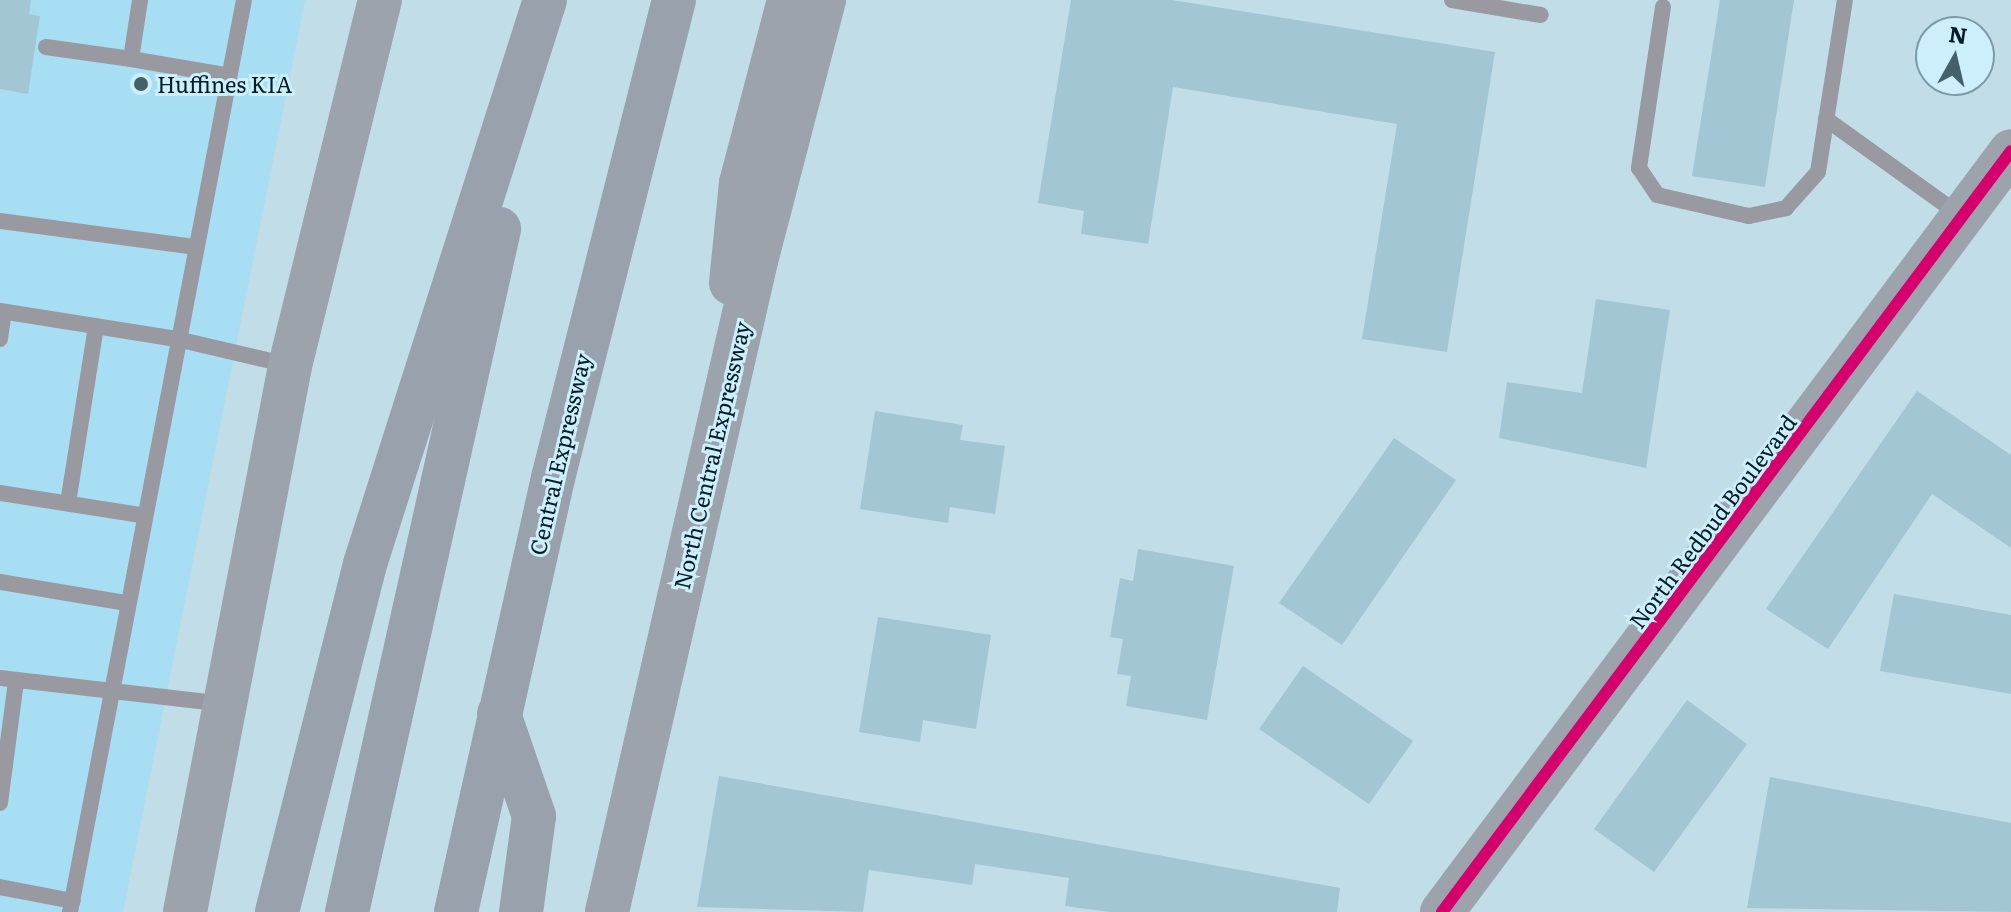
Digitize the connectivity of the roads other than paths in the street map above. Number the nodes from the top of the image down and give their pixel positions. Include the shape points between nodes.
1 (140, 0) edge
2 (244, 0) edge
3 (380, 0) edge
4 (547, 0) edge
5 (674, 0) edge
6 (789, 0) edge
7 (824, 0) edge
8 (1452, 0) edge
9 (1845, 0) edge
10 (1663, 7) dead end
11 (1541, 15) dead end
12 (46, 47) dead end
13 (131, 59) junction
14 (225, 75) junction
15 (1826, 119) junction
16 (2011, 151) edge
17 (1962, 217) junction
18 (0, 221) edge
19 (196, 247) junction
20 (2, 311) edge
21 (96, 326) junction
22 (0, 339) edge
23 (177, 339) junction
24 (290, 366) junction
25 (725, 393) junction
26 (0, 493) edge
27 (68, 503) junction
28 (141, 515) junction
29 (0, 582) edge
30 (125, 603) junction
31 (8, 679) edge
32 (110, 695) junction
33 (226, 704) junction
34 (499, 714) junction
35 (0, 803) edge
36 (0, 887) edge
37 (72, 907) edge
38 (185, 912) edge
39 (277, 912) edge
40 (347, 912) edge
41 (456, 912) edge
42 (521, 912) edge
43 (607, 912) edge
44 (1442, 912) edge

1 - 13 lane
2 - 14 lane
3 - 24 main road
4 - 39 highway via 365,564
4 - 40 highway
5 - 34 highway, Central Expressway
6 - 25 main road via 734,222
7 - 25 main road, North Central Expressway
8 - 11 lane
9 - 15 lane
10 - 15 lane via 1639,144 1639,168 1657,195 1749,216 1786,208 1818,172
12 - 13 lane
13 - 14 lane
14 - 19 lane
15 - 17 lane
16 - 17 main road, North Redbud Boulevard
17 - 44 main road, North Redbud Boulevard
18 - 19 lane
19 - 23 lane
20 - 21 lane
20 - 22 lane
21 - 23 lane
21 - 27 lane
23 - 24 lane
23 - 28 lane
24 - 33 main road
25 - 43 main road, North Central Expressway
26 - 27 lane
27 - 28 lane
28 - 30 lane
29 - 30 lane
30 - 32 lane
31 - 32 lane
31 - 35 lane
32 - 33 lane
32 - 37 lane
33 - 38 main road
34 - 41 highway, Central Expressway
34 - 42 highway via 534,816
36 - 37 lane

